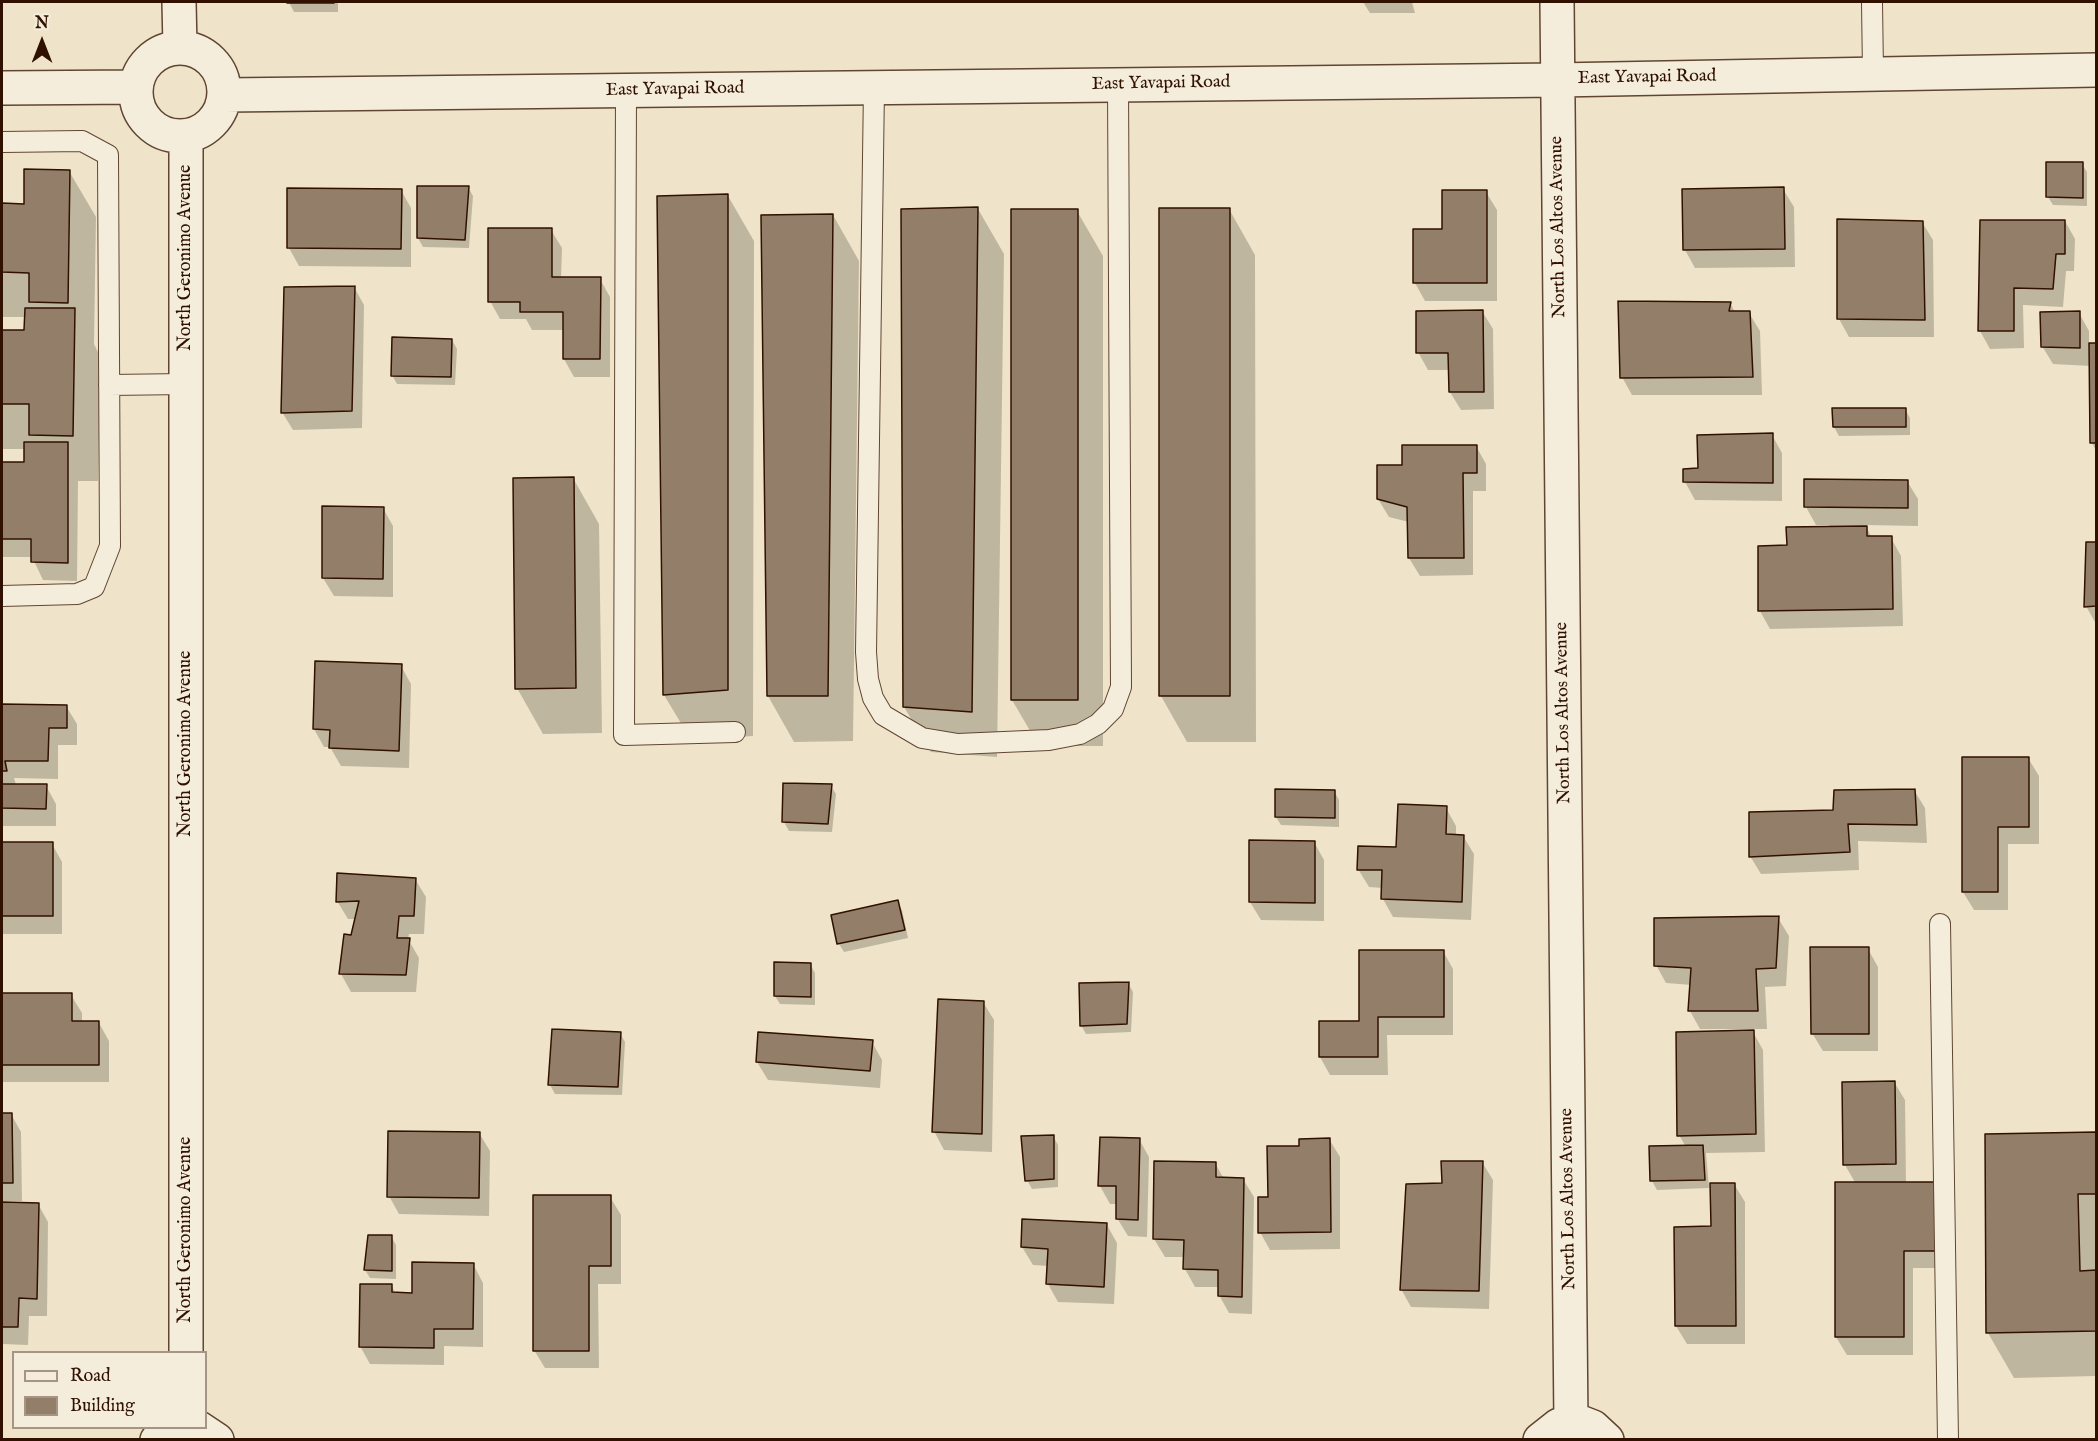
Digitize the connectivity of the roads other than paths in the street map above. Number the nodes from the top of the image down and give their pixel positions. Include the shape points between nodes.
1 (179, 2) edge
2 (1557, 2) edge
3 (1872, 2) edge
4 (180, 48) junction
5 (2097, 70) edge
6 (1873, 73) junction
7 (1557, 80) junction
8 (1118, 85) junction
9 (136, 87) junction
10 (874, 87) junction
11 (2, 88) edge
12 (626, 90) junction
13 (225, 95) junction
14 (186, 136) junction
15 (2, 142) edge
16 (186, 384) junction
17 (109, 385) junction
18 (2, 596) edge
19 (735, 732) dead end
20 (1940, 924) dead end
21 (186, 1351) edge
22 (1571, 1424) junction
23 (176, 1429) edge
24 (200, 1429) edge
25 (157, 1440) edge
26 (217, 1440) edge
27 (1540, 1440) edge
28 (1606, 1440) edge
29 (1948, 1440) edge

1 - 4 street
2 - 7 street, North Los Altos Avenue
3 - 6 lane
4 - 9 street via 151,58
4 - 13 street via 200,52 215,63
5 - 6 street, East Yavapai Road
6 - 7 street, East Yavapai Road
7 - 8 street, East Yavapai Road
7 - 22 street, North Los Altos Avenue
8 - 10 street, East Yavapai Road
8 - 10 lane via 1121,687 1113,710 1080,734 1049,740 958,744 922,738 899,727 883,715 868,679
9 - 11 street
9 - 14 street via 142,115 156,129
10 - 12 street, East Yavapai Road
12 - 13 street, East Yavapai Road
12 - 19 lane via 624,735
13 - 14 street via 212,123
14 - 16 street, North Geronimo Avenue
15 - 17 lane via 82,141 108,155
16 - 17 lane
16 - 21 street, North Geronimo Avenue
17 - 18 lane via 110,546 94,587 77,594
20 - 29 lane
22 - 27 street via 1559,1425
22 - 28 street via 1580,1422 1593,1427
23 - 25 street
24 - 26 street

